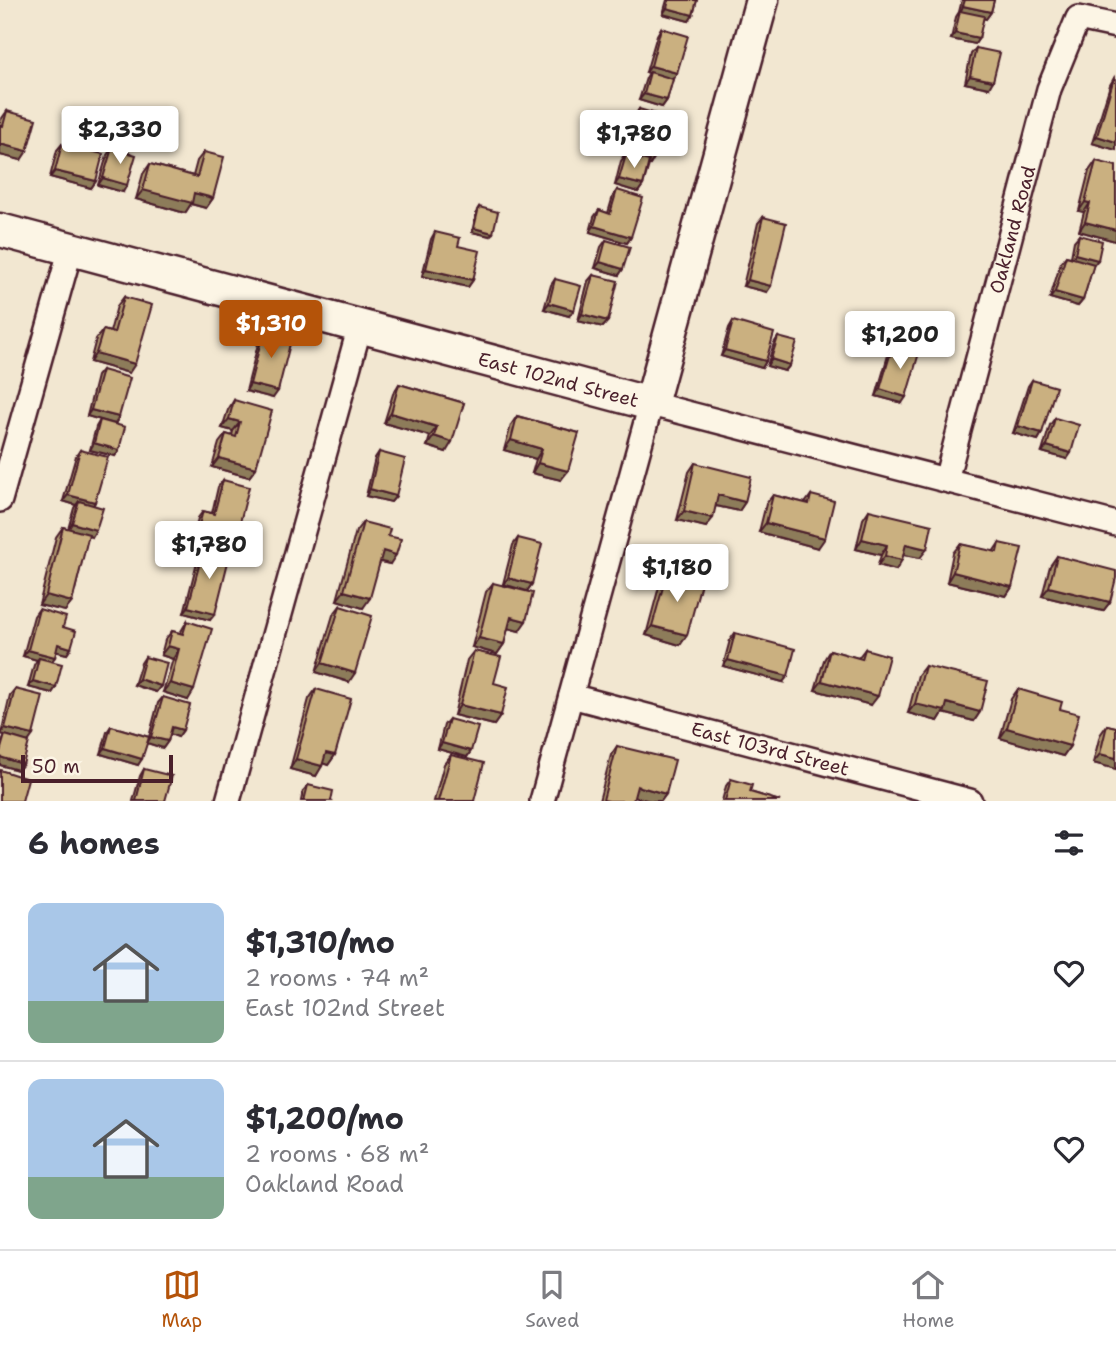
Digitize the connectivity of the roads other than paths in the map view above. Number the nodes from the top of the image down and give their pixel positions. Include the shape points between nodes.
1 (762, 0) edge
2 (1116, 26) edge
3 (0, 230) edge
4 (71, 248) junction
5 (360, 326) junction
6 (651, 404) junction
7 (947, 480) junction
8 (0, 500) edge
9 (1116, 524) edge
10 (571, 696) junction
11 (228, 801) edge
12 (542, 801) edge
13 (970, 801) edge

1 - 6 street
2 - 7 street, Oakland Road via 1078,18 1049,89
3 - 4 street, East 102nd Street
4 - 5 street, East 102nd Street
4 - 8 street
5 - 6 street, East 102nd Street
5 - 11 street
6 - 7 street, East 102nd Street
6 - 10 street
7 - 9 street, East 102nd Street
10 - 12 street
10 - 13 street, East 103rd Street

